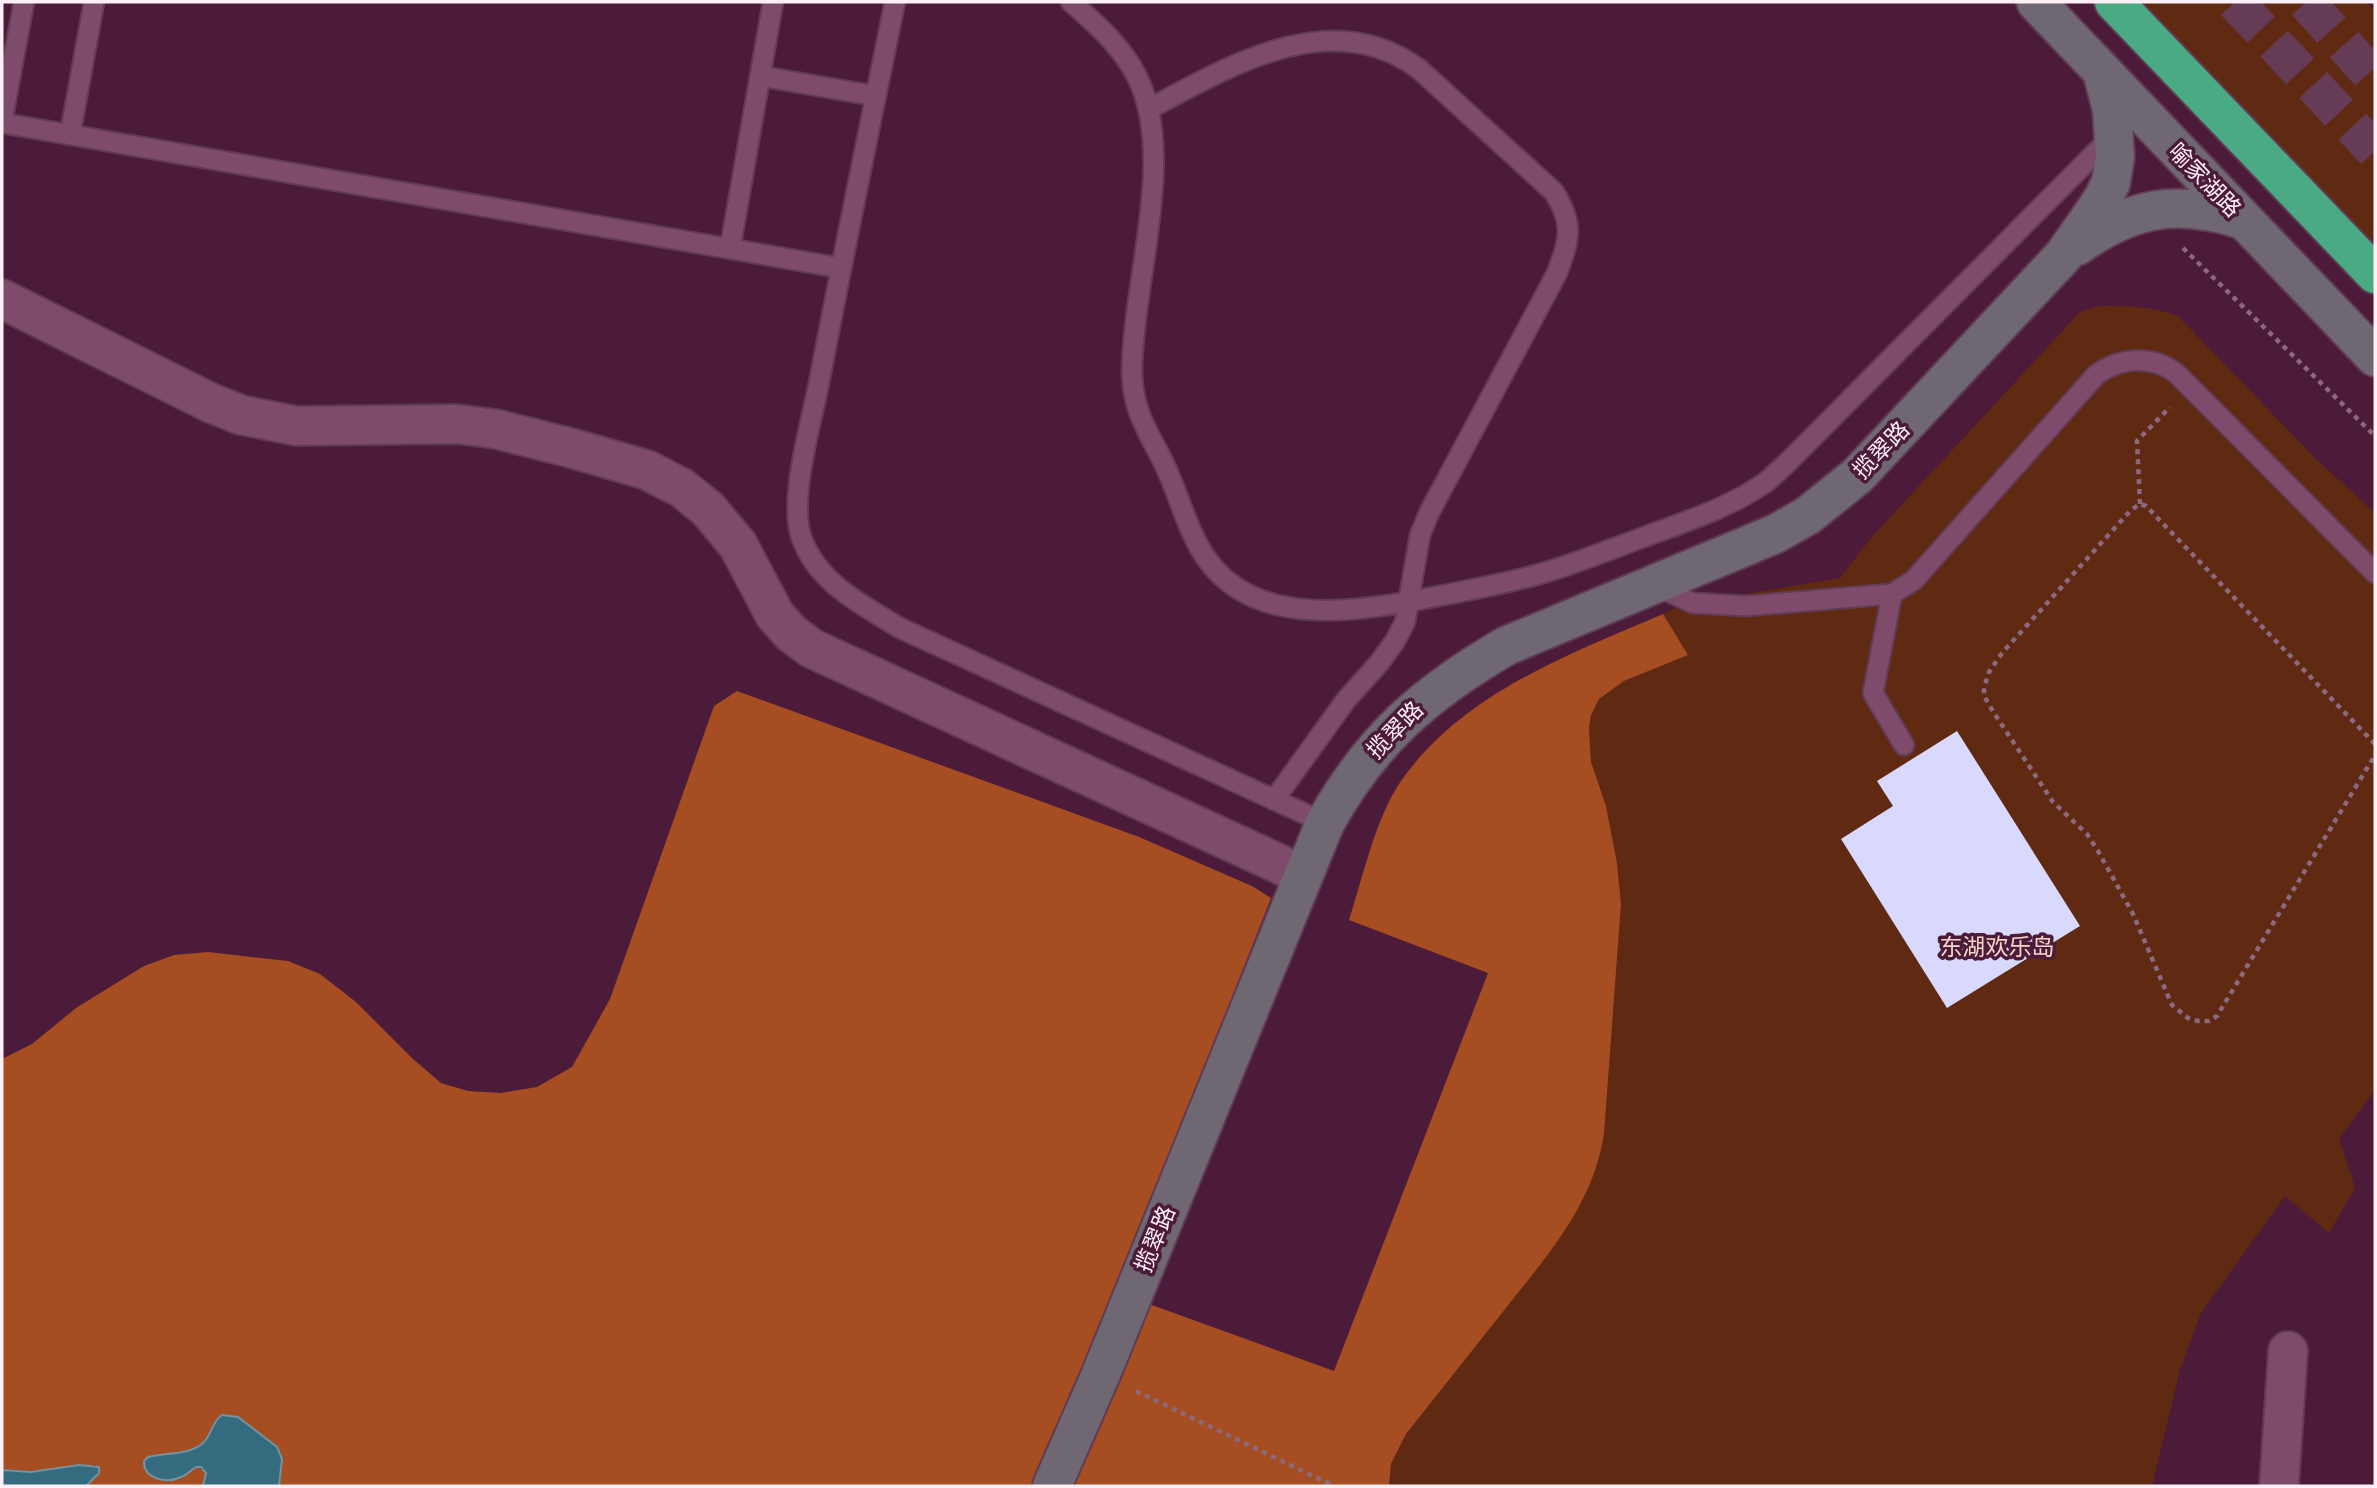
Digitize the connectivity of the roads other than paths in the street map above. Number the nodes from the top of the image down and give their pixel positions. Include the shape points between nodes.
1 (24, 2) edge
2 (94, 2) edge
3 (773, 2) edge
4 (895, 2) edge
5 (1071, 2) edge
6 (2036, 2) edge
7 (2114, 2) edge
8 (2102, 71) junction
9 (760, 76) junction
10 (876, 96) junction
11 (1149, 109) junction
12 (2, 122) edge
13 (2115, 133) junction
14 (70, 135) junction
15 (2244, 220) junction
16 (730, 249) junction
17 (2064, 255) junction
18 (841, 268) junction
19 (2375, 274) edge
20 (2, 299) edge
21 (2375, 356) edge
22 (2375, 573) edge
23 (1654, 586) junction
24 (1892, 594) junction
25 (1409, 601) junction
26 (1904, 745) dead end
27 (1274, 800) junction
28 (1325, 823) junction
29 (1304, 876) junction
30 (2288, 1351) dead end
31 (1052, 1486) edge
32 (2279, 1486) edge

1 - 12 lane
2 - 14 lane
3 - 9 lane
4 - 10 lane
5 - 11 lane via 1100,27 1128,63
6 - 8 street, 喻家湖路
7 - 19 highway
8 - 13 street, 揽翠路
8 - 15 street, 喻家湖路
9 - 10 lane
9 - 16 lane
10 - 18 lane
11 - 25 lane via 1151,200 1134,340 1133,389 1137,410 1200,549 1231,584 1284,606 1336,611
11 - 25 lane via 1219,71 1297,44 1349,42 1376,47 1400,55 1419,69 1554,192 1565,210 1568,245 1557,273 1429,513 1420,535
12 - 14 lane
13 - 17 street, 揽翠路 via 2111,182
13 - 25 lane via 1766,481 1725,506 1552,570
14 - 16 lane
15 - 17 street, 揽翠路 via 2197,209 2145,211 2101,229
15 - 21 street, 喻家湖路
16 - 18 lane
17 - 23 street, 揽翠路 via 1835,495 1775,534
18 - 27 lane via 798,506 802,537 826,577 900,628
20 - 29 street via 241,415 297,426 456,424 509,432 647,470 682,488 708,509 738,545 775,615 811,648
22 - 24 lane via 2169,368 2149,361 2120,362 2096,375 1914,580
23 - 24 lane via 1709,605
23 - 28 street, 揽翠路 via 1506,646 1422,702 1372,751
24 - 26 lane via 1873,693
25 - 27 lane via 1395,641
27 - 28 lane
28 - 29 street, 揽翠路
29 - 31 street, 揽翠路
30 - 32 street

